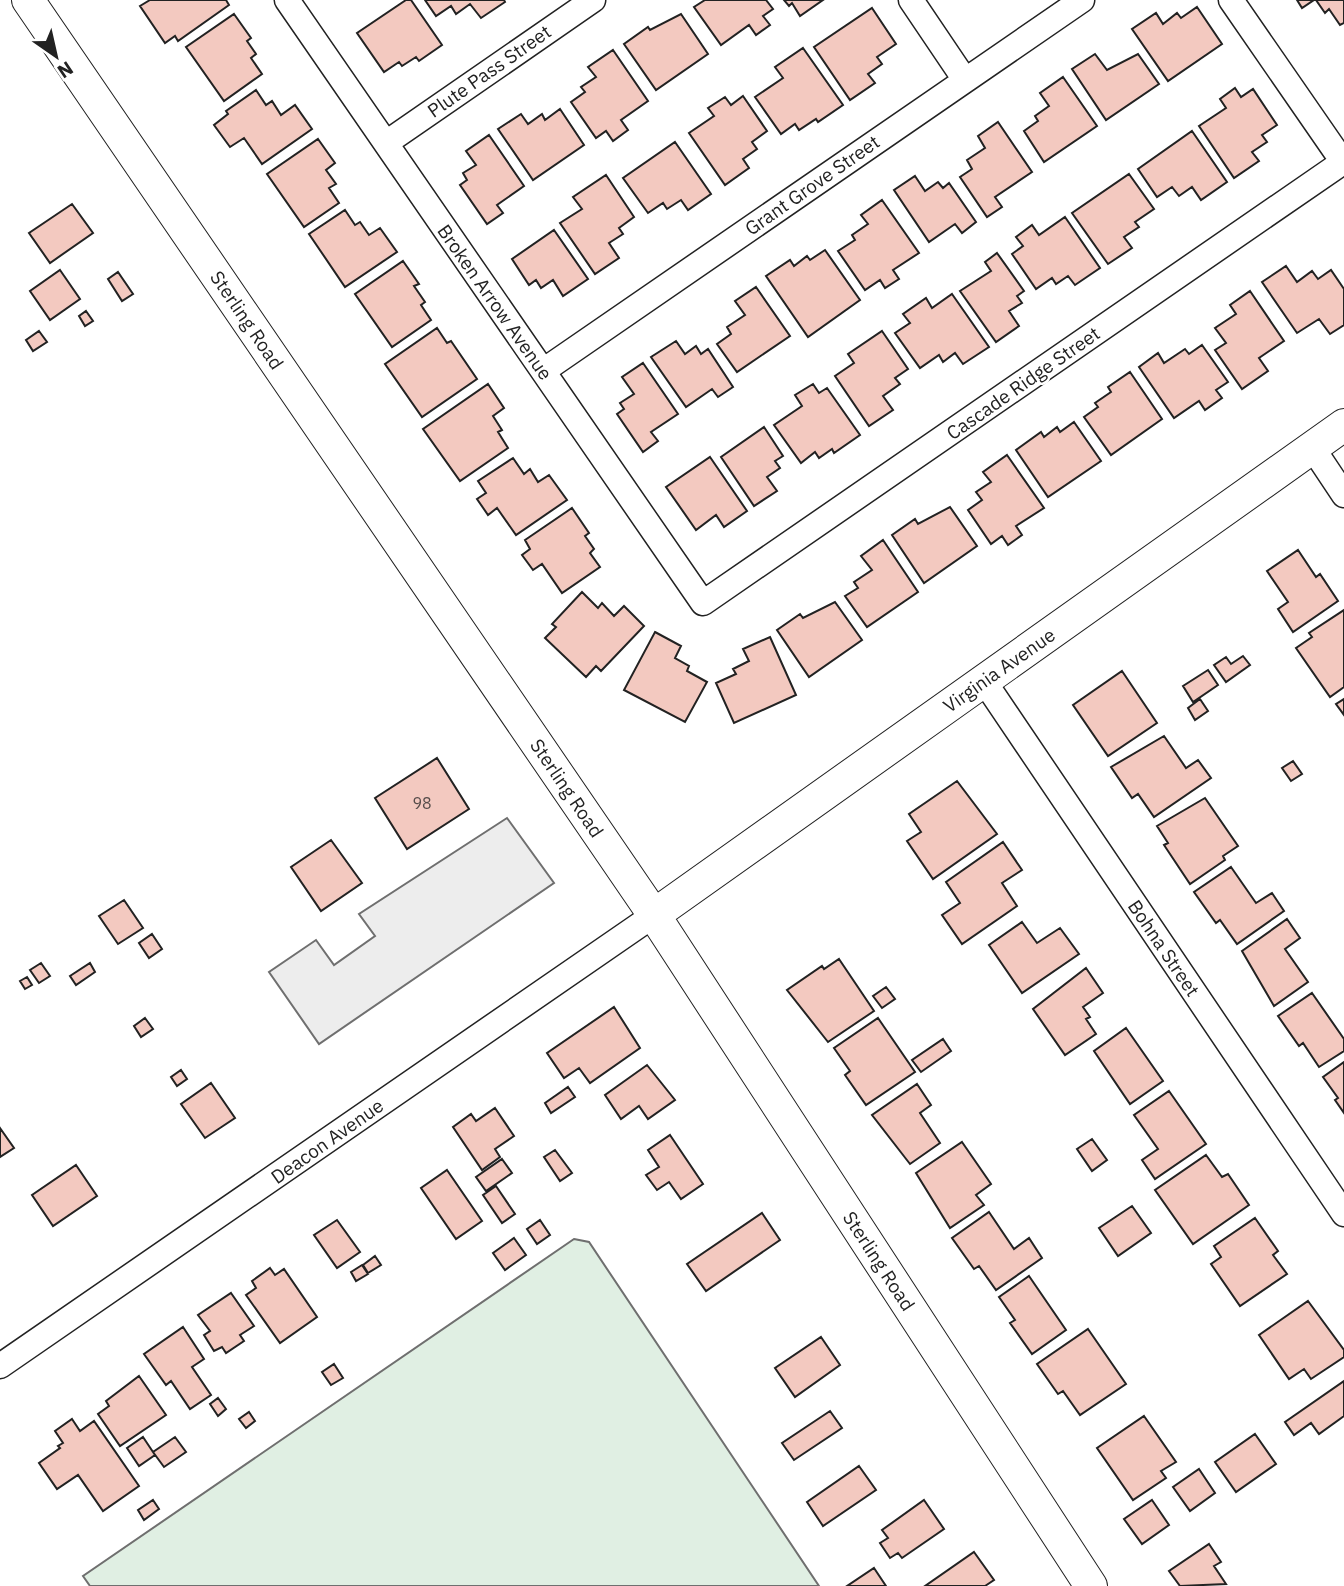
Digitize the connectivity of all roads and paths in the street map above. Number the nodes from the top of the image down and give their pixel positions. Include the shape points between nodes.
1 (27, 0) edge
2 (287, 0) edge
3 (593, 0) edge
4 (911, 0) edge
5 (1082, 0) edge
6 (1231, 0) edge
7 (965, 80) junction
8 (386, 143) junction
9 (1343, 162) edge
10 (542, 371) junction
11 (1344, 425) edge
12 (1312, 447) junction
13 (1344, 495) edge
14 (703, 603) joint
15 (984, 681) junction
16 (654, 915) junction
17 (1344, 1214) edge
18 (0, 1366) edge
19 (1091, 1586) edge

1 - 16 street, Sterling Road
2 - 8 street, Broken Arrow Avenue
3 - 8 street, Plute Pass Street
4 - 7 street
5 - 7 street, Grant Grove Street
6 - 9 street
7 - 10 street, Grant Grove Street
8 - 10 street, Broken Arrow Avenue
9 - 14 street, Cascade Ridge Street
10 - 14 street, Broken Arrow Avenue
11 - 12 street, Virginia Avenue
12 - 13 street
12 - 15 street, Virginia Avenue
15 - 16 street, Virginia Avenue
15 - 17 street, Bohna Street
16 - 18 street, Deacon Avenue
16 - 19 street, Sterling Road

